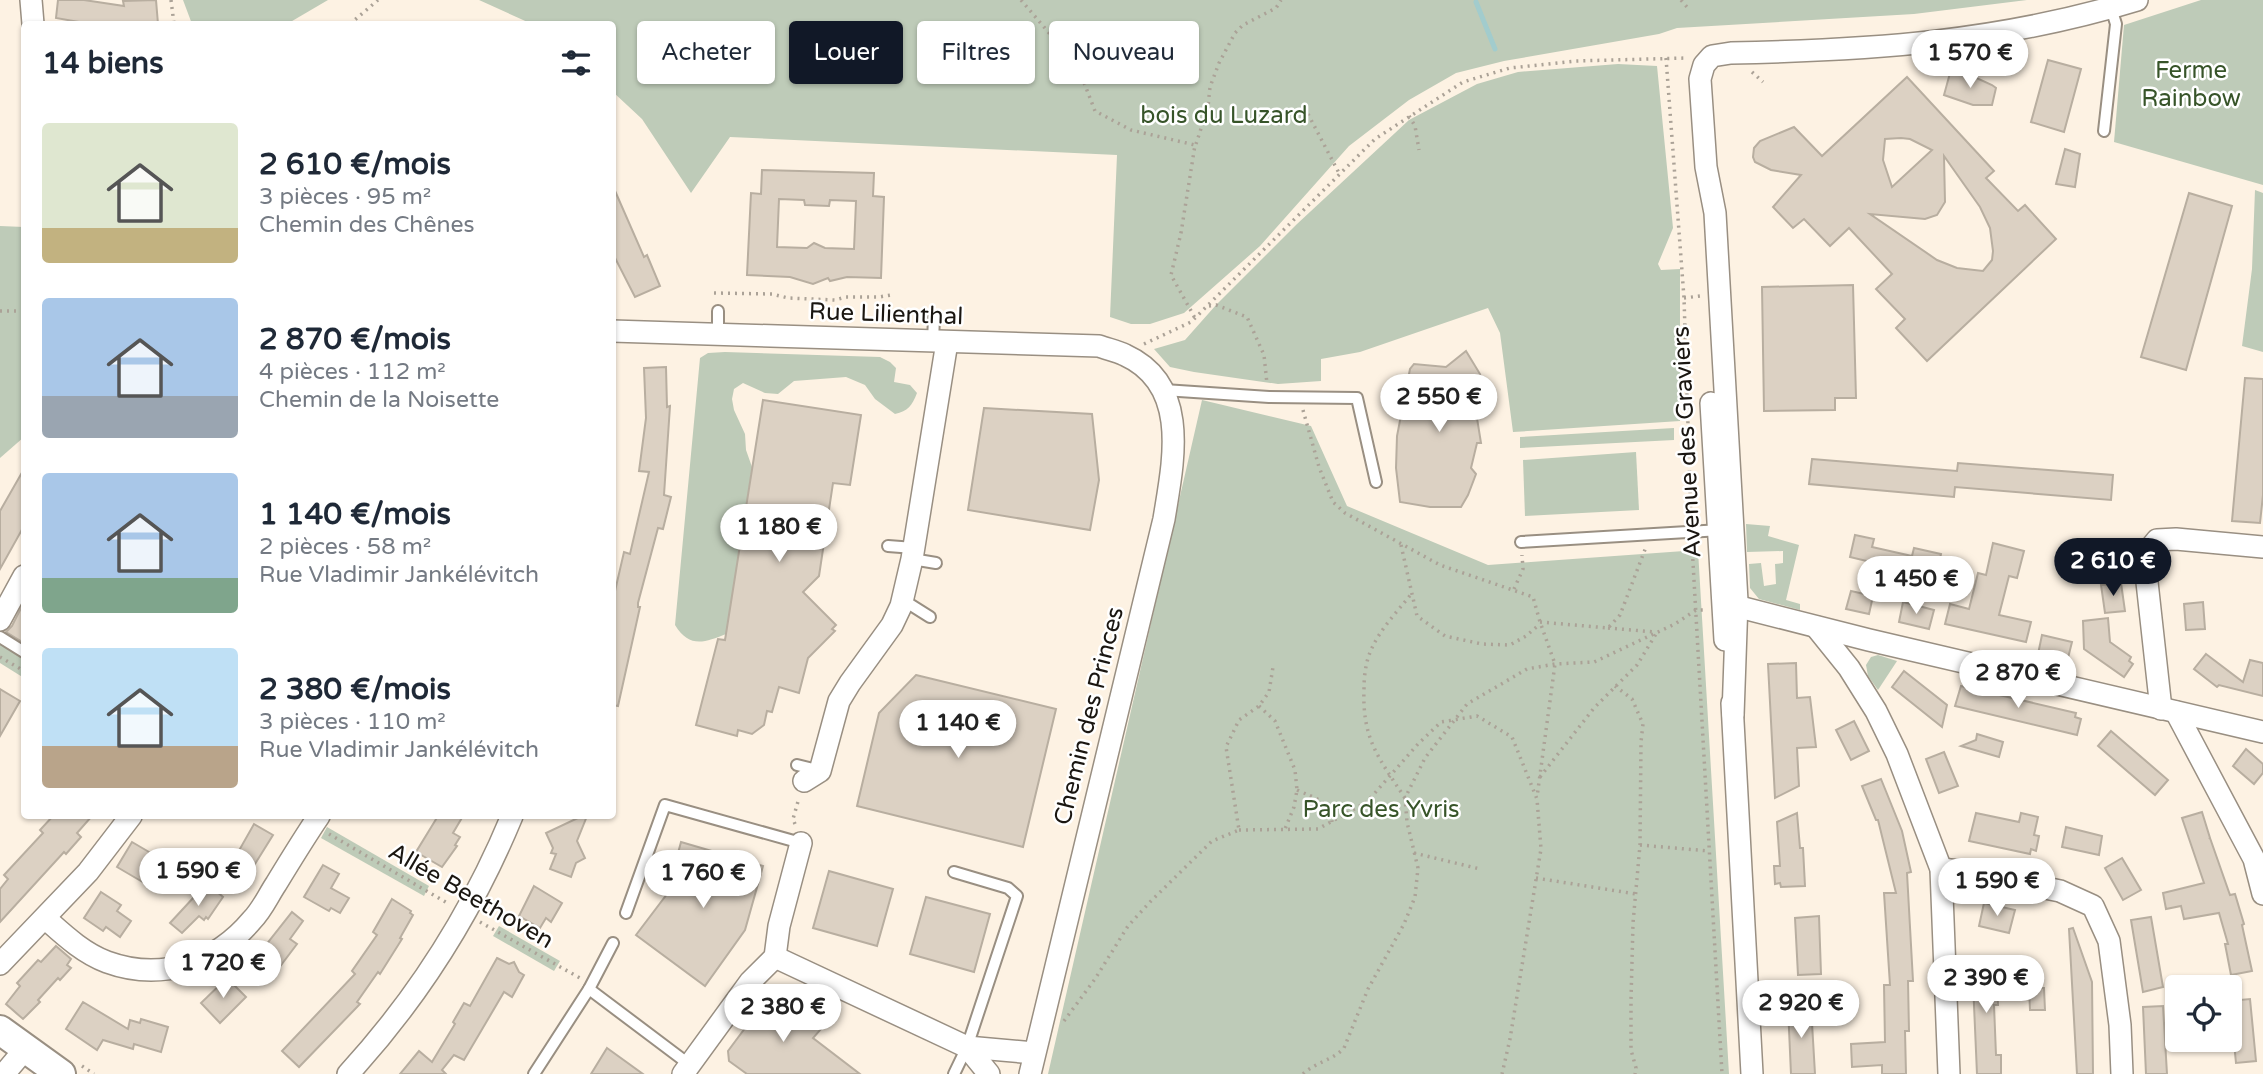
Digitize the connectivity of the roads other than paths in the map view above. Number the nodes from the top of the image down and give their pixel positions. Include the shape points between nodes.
1 (31, 0) edge
2 (2137, 0) edge
3 (2111, 8) junction
4 (33, 21) edge
5 (2104, 131) dead end
6 (1706, 167) junction
7 (718, 311) dead end
8 (934, 317) dead end
9 (616, 331) edge
10 (718, 335) junction
11 (940, 342) junction
12 (1150, 372) joint
13 (1164, 390) junction
14 (1376, 482) dead end
15 (1725, 530) junction
16 (1521, 542) road end
17 (888, 546) dead end
18 (2263, 547) edge
19 (913, 554) junction
20 (936, 563) dead end
21 (21, 582) edge
22 (903, 600) junction
23 (1729, 605) junction
24 (930, 617) dead end
25 (0, 620) edge
26 (1816, 627) junction
27 (0, 637) edge
28 (21, 650) edge
29 (2168, 711) junction
30 (2263, 732) edge
31 (807, 772) road end
32 (129, 819) edge
33 (511, 819) edge
34 (316, 820) edge
35 (801, 843) joint
36 (1941, 869) junction
37 (954, 872) dead end
38 (2263, 894) edge
39 (626, 913) dead end
40 (46, 919) junction
41 (613, 943) dead end
42 (775, 957) junction
43 (0, 964) edge
44 (589, 989) junction
45 (0, 1030) edge
46 (967, 1047) junction
47 (26, 1048) junction
48 (1032, 1064) edge
49 (686, 1070) edge
50 (4, 1074) edge
51 (61, 1074) edge
52 (348, 1074) edge
53 (534, 1074) edge
54 (954, 1074) edge
55 (989, 1074) edge
56 (1752, 1074) edge
57 (1949, 1074) edge
58 (2123, 1074) edge

1 - 4 street
2 - 3 street
3 - 5 lane via 2116,24
3 - 6 street, Avenue des Graviers via 1946,42 1712,57 1700,79
6 - 15 street, Avenue des Graviers via 1714,213
6 - 15 street, Avenue des Graviers via 1700,215
7 - 10 lane
8 - 11 lane
9 - 10 street, Rue Lilienthal
10 - 11 street, Rue Lilienthal
11 - 12 street, Rue Lilienthal via 1099,346 1126,355
11 - 19 street
12 - 13 street, Chemin des Princes
13 - 14 lane via 1357,398
13 - 48 street, Chemin des Princes via 1174,424 1164,519
15 - 16 lane
15 - 23 street, Avenue des Graviers
17 - 19 lane
18 - 29 street via 2176,539 2157,540 2148,551 2145,564
19 - 20 lane
19 - 22 street
21 - 25 street
22 - 24 lane
22 - 31 street via 892,625 849,683
23 - 26 street
23 - 56 street, Avenue des Graviers
26 - 29 street
26 - 36 street via 1876,711
27 - 28 lane
29 - 30 street
29 - 38 street via 2254,859
32 - 40 street
33 - 52 street via 463,912 404,1008
34 - 40 street via 254,919 230,943 201,962 138,970 107,962 80,948
35 - 39 lane via 665,805
35 - 42 street
36 - 57 street
36 - 58 street via 2060,891 2093,906 2109,941
37 - 46 lane via 1008,888 1017,896
40 - 43 street
41 - 44 lane
42 - 46 street
42 - 49 street via 750,982
44 - 49 lane
44 - 53 lane
45 - 47 street
46 - 48 street
46 - 54 lane
46 - 55 street
47 - 50 street
47 - 51 street

